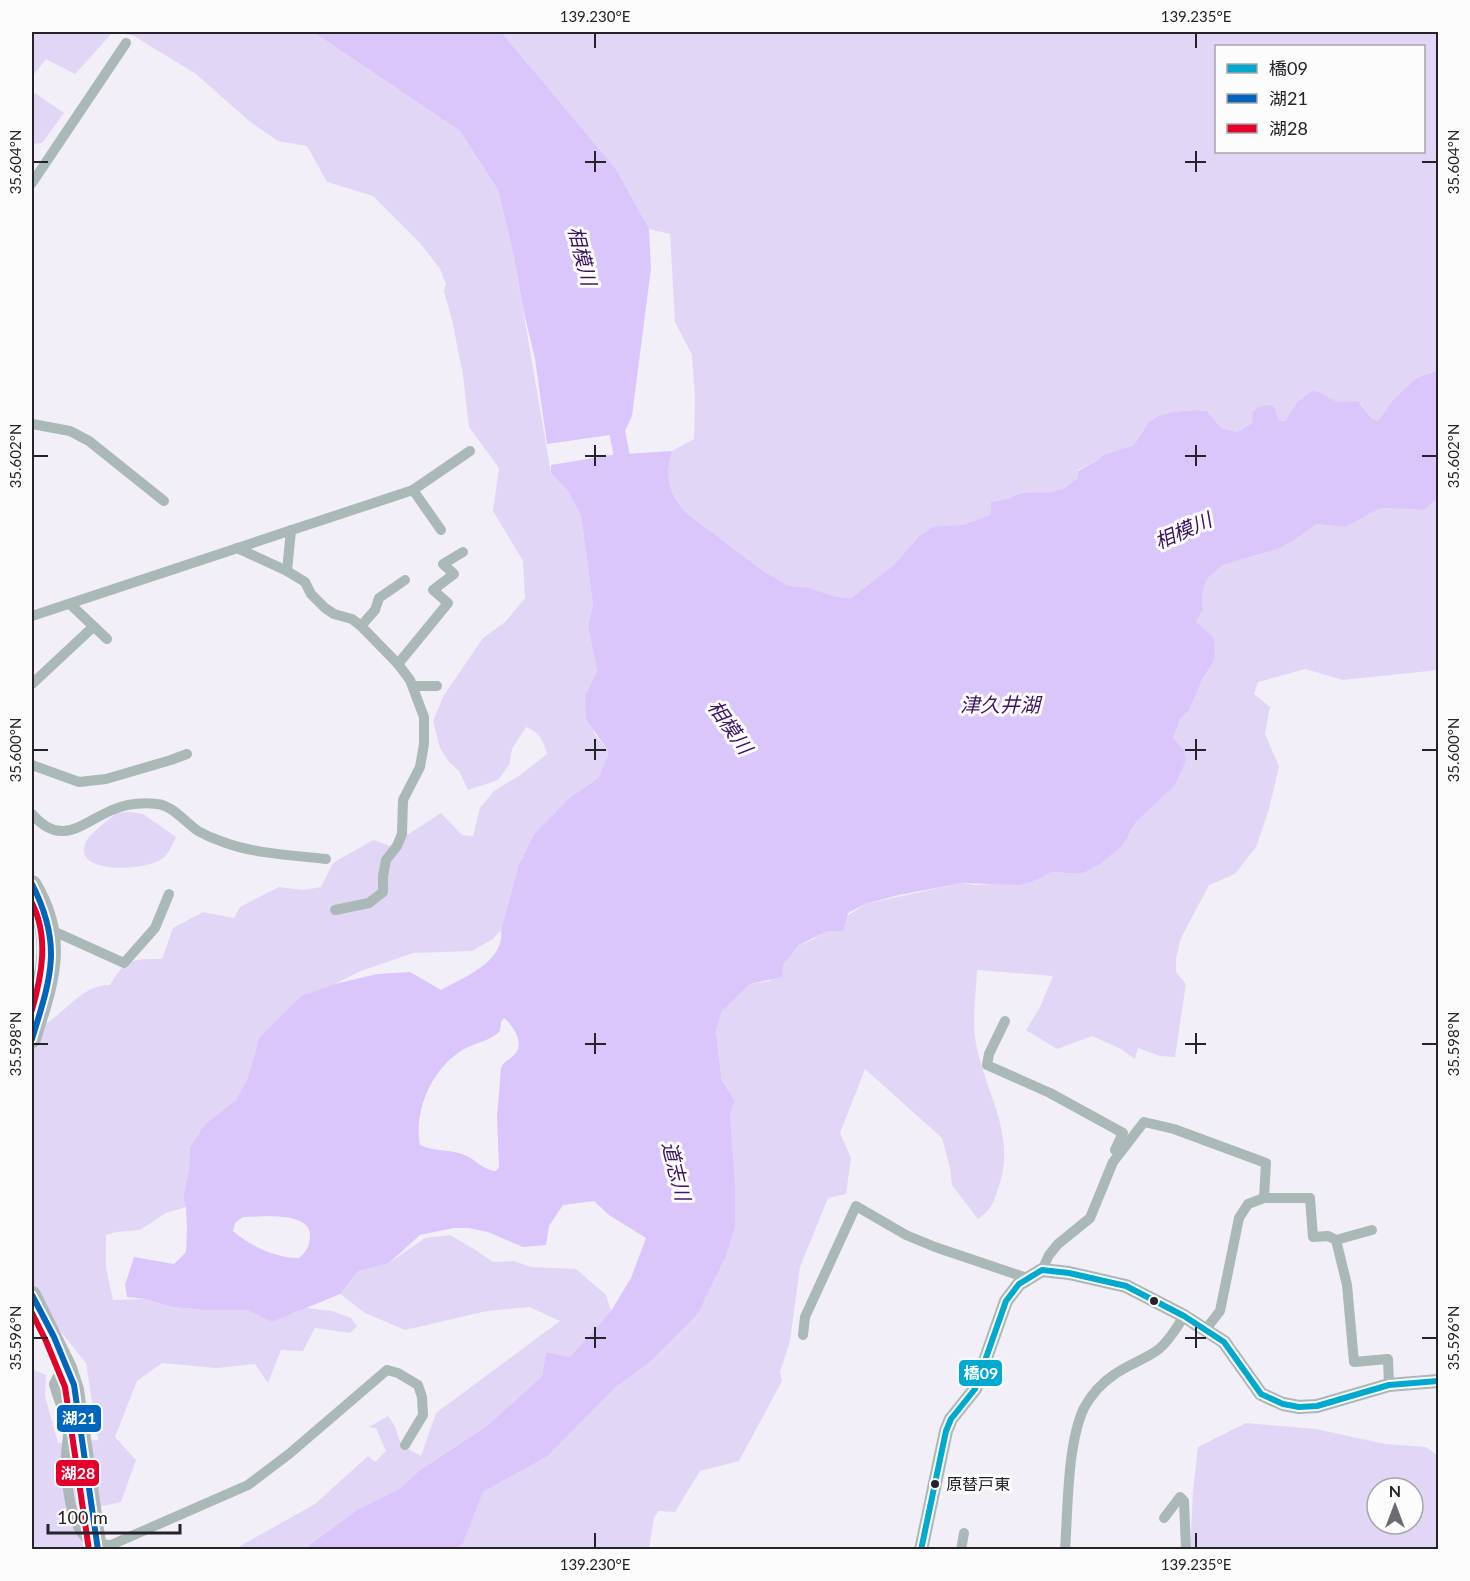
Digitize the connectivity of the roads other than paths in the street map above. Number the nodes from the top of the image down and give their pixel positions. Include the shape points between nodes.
1 (126, 43) dead end
2 (32, 183) edge
3 (32, 424) edge
4 (470, 451) dead end
5 (414, 490) junction
6 (164, 501) dead end
7 (441, 530) dead end
8 (291, 531) junction
9 (237, 548) junction
10 (463, 552) dead end
11 (287, 571) junction
12 (405, 580) dead end
13 (70, 604) junction
14 (32, 616) edge
15 (361, 626) junction
16 (93, 627) junction
17 (107, 639) dead end
18 (398, 664) junction
19 (32, 684) edge
20 (413, 686) junction
21 (437, 686) dead end
22 (187, 754) dead end
23 (32, 765) edge
24 (32, 814) edge
25 (326, 858) dead end
26 (32, 884) edge
27 (169, 894) dead end
28 (335, 910) dead end
29 (42, 921) edge
30 (32, 999) edge
31 (1005, 1021) dead end
32 (32, 1039) edge
33 (1113, 1162) junction
34 (1264, 1198) junction
35 (1372, 1230) dead end
36 (1336, 1240) junction
37 (1042, 1270) junction
38 (1027, 1278) junction
39 (34, 1305) edge
40 (1184, 1316) junction
41 (1206, 1329) junction
42 (803, 1335) dead end
43 (68, 1368) junction
44 (1438, 1381) edge
45 (1389, 1385) junction
46 (405, 1445) dead end
47 (1164, 1518) dead end
48 (964, 1533) dead end
49 (98, 1550) edge
50 (921, 1550) edge
51 (961, 1550) edge
52 (1065, 1550) edge
53 (1186, 1550) edge

1 - 2 street
3 - 6 street via 70,431 89,441
4 - 5 street
5 - 7 street
5 - 8 street
8 - 9 street
8 - 11 street
9 - 11 street
9 - 13 street
10 - 18 street via 443,564 454,574 433,590 448,603
11 - 15 street via 305,582 325,608
12 - 15 street via 379,597 375,610
13 - 14 street
13 - 16 street
15 - 18 street
16 - 17 street
16 - 19 street
18 - 20 street
20 - 21 street
20 - 28 street via 424,717 424,744 420,767 403,800 402,834 386,860 383,892 369,903
22 - 23 street via 79,782
24 - 25 street via 50,828 64,831 130,804 156,804 167,806 200,832 223,842 250,850
26 - 29 highway
27 - 29 street via 155,928 124,963
29 - 30 street via 42,961
29 - 32 highway via 53,958
31 - 33 street via 987,1065 1050,1093 1123,1133
33 - 34 street via 1144,1122 1174,1129 1266,1162
33 - 37 street via 1090,1218 1058,1244
34 - 36 street via 1310,1198 1313,1237
34 - 41 street via 1248,1204 1239,1218 1220,1311
35 - 36 street
36 - 45 street via 1347,1285 1354,1362 1388,1359
37 - 38 street
37 - 40 street via 1126,1286
38 - 42 street via 935,1247 856,1206 805,1317
38 - 50 street via 1006,1301 975,1389 946,1431
39 - 43 highway
40 - 41 street
40 - 52 street via 1158,1350 1114,1374 1084,1408 1070,1471
41 - 45 street via 1224,1342 1261,1394 1283,1404 1317,1406
43 - 46 street via 54,1384 68,1434 68,1486 75,1522 85,1538 97,1544 111,1545 248,1485 387,1370 418,1385 422,1397 423,1415
43 - 49 highway, bridge via 75,1390
44 - 45 street
47 - 53 street via 1180,1497 1184,1501
48 - 51 street

